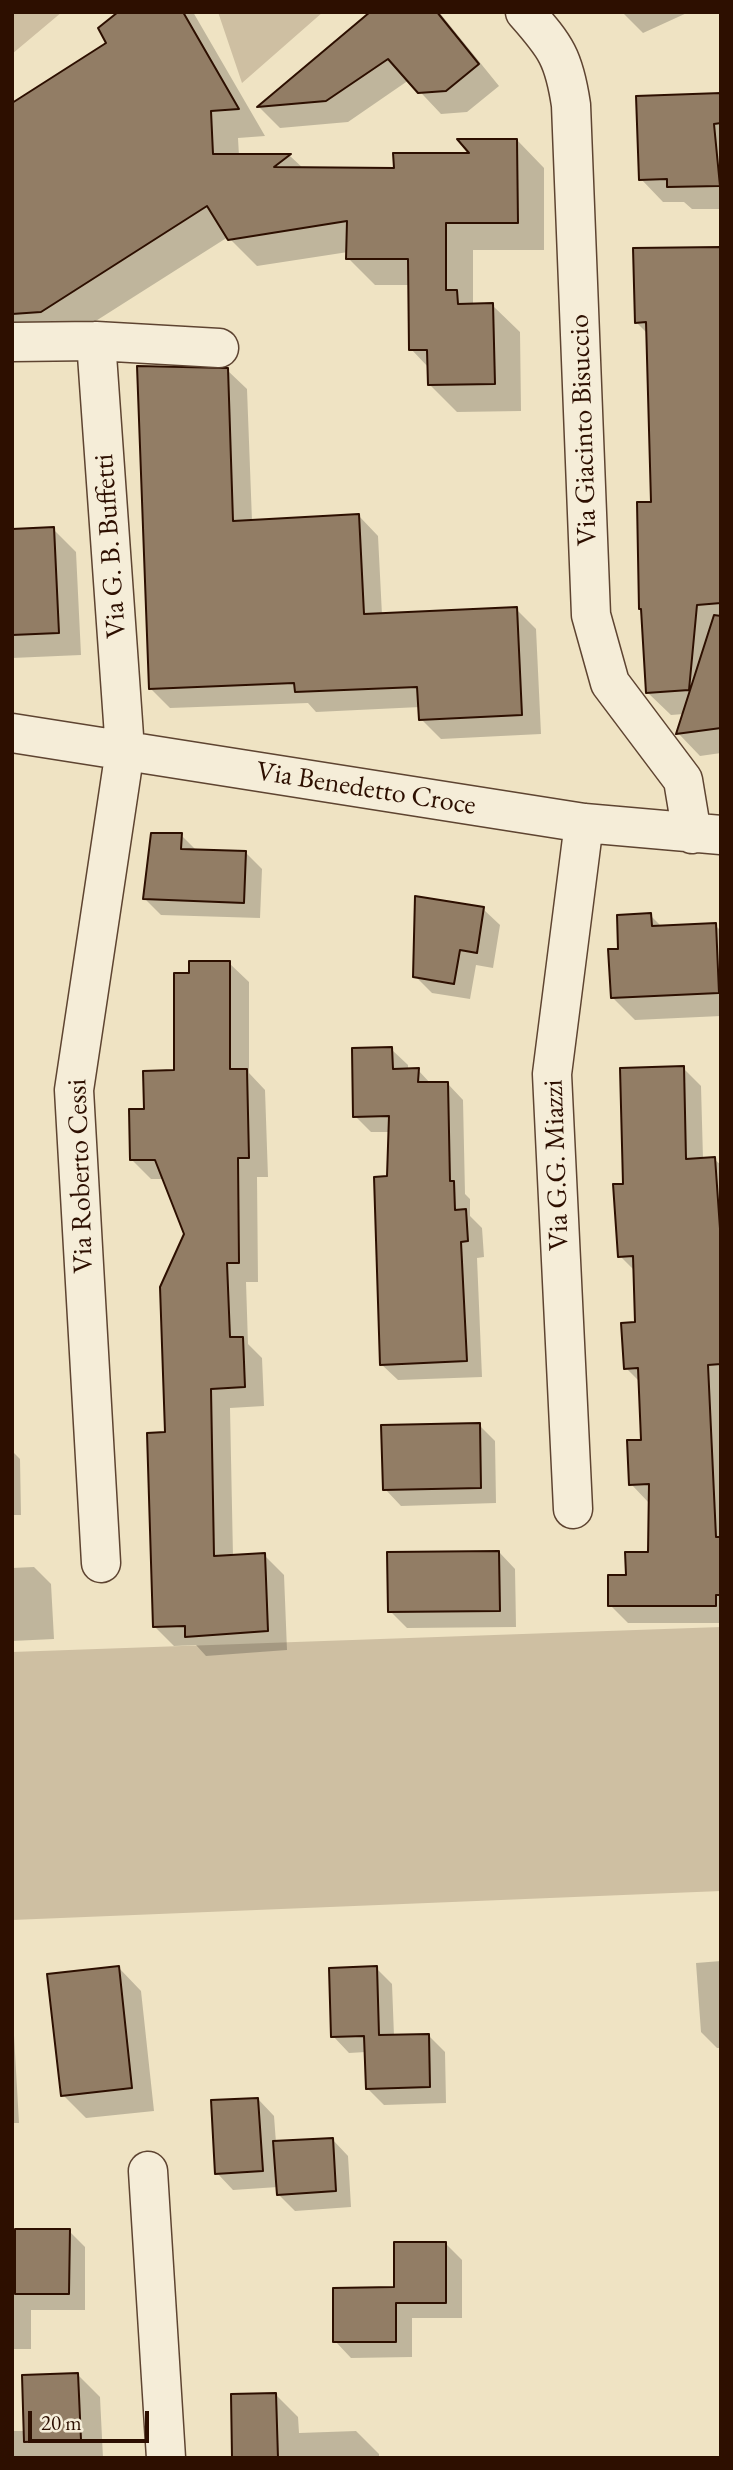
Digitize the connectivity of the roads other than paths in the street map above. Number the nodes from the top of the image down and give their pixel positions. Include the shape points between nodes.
1 (525, 12) edge
2 (96, 341) junction
3 (12, 342) edge
4 (219, 348) dead end
5 (12, 733) edge
6 (125, 750) junction
7 (584, 823) junction
8 (707, 834) edge
9 (573, 1509) dead end
10 (101, 1563) dead end
11 (148, 2171) dead end
12 (166, 2458) edge

1 - 8 street, Via Giacinto Bisuccio via 554,46 566,69 571,105 591,615 610,683 683,780
2 - 3 street
2 - 4 street
2 - 6 street, Via G. B. Buffetti
5 - 6 street, Via Benedetto Croce
6 - 7 street, Via Benedetto Croce
6 - 10 street, Via Roberto Cessi via 74,1090
7 - 8 street, Via Benedetto Croce
7 - 9 street, Via G.G. Miazzi via 552,1074
11 - 12 street

